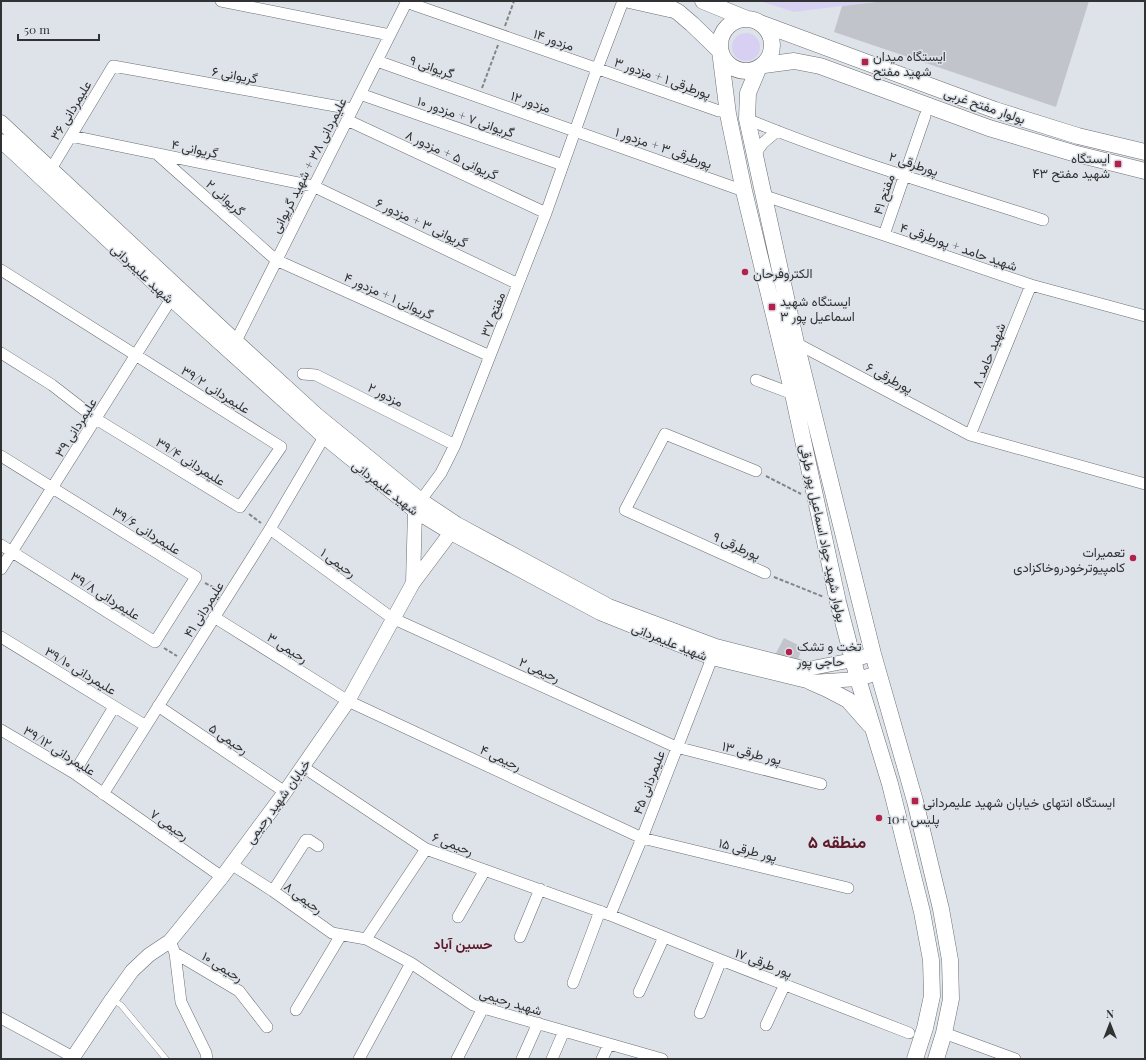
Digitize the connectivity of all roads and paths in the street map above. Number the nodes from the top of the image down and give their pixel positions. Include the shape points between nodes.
1 (221, 1) edge
2 (514, 1) edge
3 (623, 1) edge
4 (629, 1) edge
5 (657, 1) edge
6 (703, 1) edge
7 (406, 2) edge
8 (678, 12) junction
9 (753, 21) junction
10 (390, 35) junction
11 (501, 35) junction
12 (720, 51) junction
13 (377, 61) junction
14 (113, 66) joint
15 (761, 67) junction
16 (597, 69) junction
17 (360, 94) junction
18 (479, 97) junction
19 (352, 109) junction
20 (719, 111) dead end
21 (925, 116) dead end
22 (747, 119) junction
23 (346, 120) junction
24 (2, 124) edge
25 (575, 131) junction
26 (777, 131) junction
27 (71, 136) junction
28 (1, 141) edge
29 (1145, 152) edge
30 (158, 154) junction
31 (755, 154) junction
32 (563, 165) junction
33 (51, 169) junction
34 (1145, 171) edge
35 (904, 175) junction
36 (42, 180) junction
37 (313, 186) junction
38 (744, 191) junction
39 (765, 196) junction
40 (546, 213) junction
41 (1043, 220) dead end
42 (884, 235) junction
43 (276, 260) junction
44 (1, 270) edge
45 (518, 284) junction
46 (1031, 285) junction
47 (176, 295) junction
48 (1145, 316) edge
49 (796, 342) junction
50 (232, 346) junction
51 (1, 353) edge
52 (137, 355) junction
53 (490, 356) junction
54 (303, 374) dead end
55 (756, 380) dead end
56 (793, 394) junction
57 (96, 419) junction
58 (328, 432) junction
59 (970, 435) junction
60 (455, 445) junction
61 (1, 456) edge
62 (756, 471) joint
63 (1145, 484) edge
64 (53, 488) junction
65 (816, 502) junction
66 (418, 506) junction
67 (240, 507) junction
68 (270, 529) junction
69 (454, 529) junction
70 (1, 545) edge
71 (12, 552) junction
72 (1, 569) edge
73 (765, 573) joint
74 (196, 577) junction
75 (413, 583) junction
76 (228, 595) junction
77 (838, 602) junction
78 (214, 617) junction
79 (392, 618) junction
80 (1, 637) edge
81 (155, 642) junction
82 (714, 652) junction
83 (872, 654) junction
84 (853, 660) junction
85 (186, 662) junction
86 (878, 673) junction
87 (858, 679) junction
88 (811, 682) junction
89 (348, 701) junction
90 (158, 706) junction
91 (114, 707) junction
92 (146, 726) junction
93 (874, 729) junction
94 (1, 730) edge
95 (676, 747) junction
96 (302, 767) junction
97 (74, 773) junction
98 (821, 784) dead end
99 (285, 792) junction
100 (103, 794) junction
101 (642, 838) junction
102 (318, 846) dead end
103 (426, 848) junction
104 (231, 864) junction
105 (485, 870) junction
106 (222, 877) junction
107 (848, 888) dead end
108 (540, 890) junction
109 (273, 891) junction
110 (605, 913) junction
111 (458, 917) dead end
112 (341, 935) junction
113 (520, 937) dead end
114 (664, 937) junction
115 (366, 939) junction
116 (173, 947) junction
117 (721, 960) junction
118 (411, 963) junction
119 (573, 983) dead end
120 (785, 984) junction
121 (639, 992) dead end
122 (112, 998) junction
123 (483, 1008) junction
124 (296, 1010) dead end
125 (700, 1013) dead end
126 (1, 1018) edge
127 (538, 1023) junction
128 (766, 1025) dead end
129 (267, 1027) dead end
130 (564, 1031) junction
131 (909, 1033) dead end
132 (944, 1033) junction
133 (610, 1044) junction
134 (72, 1058) edge
135 (166, 1059) edge
136 (207, 1059) edge
137 (359, 1059) edge
138 (457, 1059) edge
139 (522, 1059) edge
140 (552, 1059) edge
141 (602, 1059) edge
142 (662, 1059) edge
143 (915, 1059) edge
144 (936, 1059) edge
145 (1015, 1059) edge

1 - 10 street
2 - 11 path
3 - 16 street, مفتح ۳۷
4 - 8 street
5 - 8 main road
6 - 9 main road, بولوار مفتح غربی
7 - 10 street, علیمردانی ۳۸ + شهید گریوانی
7 - 11 street, مزدور ۱۴
8 - 12 main road
9 - 12 main road via 740,20 728,26 721,38
9 - 15 main road via 769,33 772,46 771,53
9 - 29 main road, بولوار مفتح غربی via 995,110 1078,136
10 - 13 street, علیمردانی ۳۸ + شهید گریوانی
11 - 16 street, مزدور ۱۴
11 - 18 path
12 - 15 main road via 727,63 738,70 752,71
12 - 38 main road, بولوار شهید جواد اسماعیل پور طرقی via 728,114
13 - 17 street, علیمردانی ۳۸ + شهید گریوانی
13 - 18 street, گریوانی ۹
14 - 19 street, گریوانی ۶
14 - 27 street, علیمردانی ۳۶
15 - 22 main road, بولوار شهید جواد اسماعیل پور طرقی via 748,93
15 - 34 main road, بولوار مفتح غربی via 794,61 820,66 989,128
16 - 20 street, پورطرقی ۱ + مزدور ۳
16 - 25 street, مفتح ۳۷
17 - 19 street, علیمردانی ۳۸ + شهید گریوانی
17 - 32 street, گریوانی ۷ + مزدور ۱۰
18 - 25 street, مزدور ۱۲
19 - 23 street, علیمردانی ۳۸ + شهید گریوانی
21 - 35 street, مفتح ۴۱
22 - 26 street, پورطرقی ۲
22 - 31 main road, بولوار شهید جواد اسماعیل پور طرقی
23 - 37 street, علیمردانی ۳۸ + شهید گریوانی
23 - 40 street, گریوانی ۵ + مزدور ۸
24 - 33 street, شهید علیمردانی
25 - 32 street, مفتح ۳۷
25 - 38 street, پورطرقی ۳ + مزدور ۱
26 - 31 street
26 - 35 street, پورطرقی ۲
27 - 30 street, گریوانی ۴
27 - 33 street, علیمردانی ۳۶
28 - 36 street, شهید علیمردانی
30 - 37 street, گریوانی ۴
30 - 43 street, گریوانی ۲
31 - 39 main road, بولوار شهید جواد اسماعیل پور طرقی
32 - 40 street, مفتح ۳۷
33 - 36 street
33 - 47 street, شهید علیمردانی
35 - 41 street, پورطرقی ۲
35 - 42 street, مفتح ۴۱
36 - 47 street, شهید علیمردانی
37 - 43 street, علیمردانی ۳۸ + شهید گریوانی
37 - 45 street, گریوانی ۳ + مزدور ۶
38 - 56 main road, بولوار شهید جواد اسماعیل پور طرقی
39 - 42 street, شهید حامد + پورطرقی ۴
39 - 49 main road, بولوار شهید جواد اسماعیل پور طرقی
40 - 45 street, مفتح ۳۷
42 - 46 street, شهید حامد + پورطرقی ۴
43 - 50 street, علیمردانی ۳۸ + شهید گریوانی
43 - 53 street, گریوانی ۱ + مزدور ۴
44 - 52 street, علیمردانی ۳۹/۲
45 - 53 street, مفتح ۳۷
46 - 48 street, شهید حامد + پورطرقی ۴
46 - 59 street, شهید حامد ۸
47 - 50 street, شهید علیمردانی
47 - 52 street, علیمردانی ۳۹
49 - 59 street, پورطرقی ۶
49 - 83 main road, بولوار شهید جواد اسماعیل پور طرقی
50 - 58 street, شهید علیمردانی via 317,415
51 - 57 street, علیمردانی ۳۹/۴ via 52,385
52 - 57 street, علیمردانی ۳۹
52 - 67 street, علیمردانی ۳۹/۲ via 281,447
53 - 60 street, مفتح ۳۷
54 - 60 street, مزدور ۲ via 316,375
55 - 56 street
56 - 65 main road, بولوار شهید جواد اسماعیل پور طرقی
57 - 64 street, علیمردانی ۳۹
57 - 67 street, علیمردانی ۳۹/۴
58 - 66 street, شهید علیمردانی
58 - 68 street, علیمردانی ۴۱
59 - 63 street, پورطرقی ۶
60 - 66 street, مفتح ۳۷ via 441,473
61 - 64 street, علیمردانی ۳۹/۶
62 - 65 path
62 - 73 street, پورطرقی ۹ via 665,434 625,510
64 - 71 street, علیمردانی ۳۹
64 - 74 street, علیمردانی ۳۹/۶
65 - 77 main road, بولوار شهید جواد اسماعیل پور طرقی
66 - 69 street, شهید علیمردانی
66 - 75 street
67 - 68 path
68 - 76 street, علیمردانی ۴۱
68 - 79 street, رحیمی ۱
69 - 75 street, خیابان شهید رحیمی
69 - 82 street, شهید علیمردانی via 609,606
70 - 71 street, علیمردانی ۳۹/۸
71 - 72 street, علیمردانی ۳۹
71 - 81 street, علیمردانی ۳۹/۸
73 - 77 path, پورطرقی ۹
74 - 76 path
74 - 81 street
75 - 79 street, خیابان شهید رحیمی
76 - 78 street, علیمردانی ۴۱
77 - 84 main road, بولوار شهید جواد اسماعیل پور طرقی
78 - 85 street, علیمردانی ۴۱
78 - 89 street, رحیمی ۳
79 - 89 street, خیابان شهید رحیمی
79 - 95 street, رحیمی ۲
80 - 91 street, علیمردانی ۳۹/۱۰
81 - 85 path
82 - 84 street, شهید علیمردانی via 807,669
82 - 88 street, شهید علیمردانی
82 - 95 street, علیمردانی ۴۵
83 - 84 street, شهید علیمردانی
83 - 86 main road, بولوار شهید جواد اسماعیل پور طرقی
84 - 87 main road, بولوار شهید جواد اسماعیل پور طرقی
85 - 90 street, علیمردانی ۴۱
86 - 87 street, شهید علیمردانی
86 - 132 main road, بولوار شهید جواد اسماعیل پور طرقی via 915,801 941,909 950,960 951,999
87 - 88 street, شهید علیمردانی
87 - 93 main road, بولوار شهید جواد اسماعیل پور طرقی
88 - 93 main road via 848,700
89 - 96 street, خیابان شهید رحیمی
89 - 101 street, رحیمی ۴
90 - 92 street, علیمردانی ۴۱
90 - 99 street, رحیمی ۵
91 - 92 street, علیمردانی ۳۹/۱۰
91 - 97 street
92 - 100 street, علیمردانی ۴۱
93 - 143 main road, بولوار شهید جواد اسماعیل پور طرقی via 922,912 931,960 932,996
94 - 97 street, علیمردانی ۳۹/۱۲
95 - 98 street, پور طرقی ۱۳
95 - 101 street, علیمردانی ۴۵
96 - 99 street, خیابان شهید رحیمی
96 - 103 street, رحیمی ۶
97 - 100 street, علیمردانی ۳۹/۱۲
99 - 104 street, خیابان شهید رحیمی
100 - 106 street, رحیمی ۷
101 - 107 street, پور طرقی ۱۵
101 - 110 street, علیمردانی ۴۵
102 - 109 street via 306,840
103 - 105 street, رحیمی ۶
103 - 115 street
104 - 106 street, خیابان شهید رحیمی
104 - 109 street, رحیمی ۸
105 - 108 street, رحیمی ۶
105 - 111 street
106 - 116 street, خیابان شهید رحیمی
108 - 110 street, رحیمی ۶
108 - 113 street
109 - 112 street, رحیمی ۸ via 332,933
110 - 114 street, پور طرقی ۱۷
110 - 119 street, علیمردانی ۴۵
112 - 115 street, رحیمی ۸
112 - 124 street
114 - 117 street, پور طرقی ۱۷
114 - 121 street
115 - 118 street, شهید رحیمی
116 - 122 street, خیابان شهید رحیمی via 149,955 132,971
116 - 129 street, رحیمی ۱۰ via 239,991
116 - 136 street via 181,1002
117 - 120 street, پور طرقی ۱۷
117 - 125 street
118 - 123 street, شهید رحیمی via 473,1005
118 - 137 street
120 - 128 street
120 - 131 street, پور طرقی ۱۷
122 - 134 street, خیابان شهید رحیمی
122 - 135 lane via 121,1005
123 - 127 street, شهید رحیمی
123 - 138 street
126 - 134 street
127 - 130 street, شهید رحیمی
127 - 139 street
130 - 133 street, شهید رحیمی
130 - 140 street
132 - 144 main road, بولوار شهید جواد اسماعیل پور طرقی
132 - 145 street
133 - 141 street
133 - 142 street, شهید رحیمی

